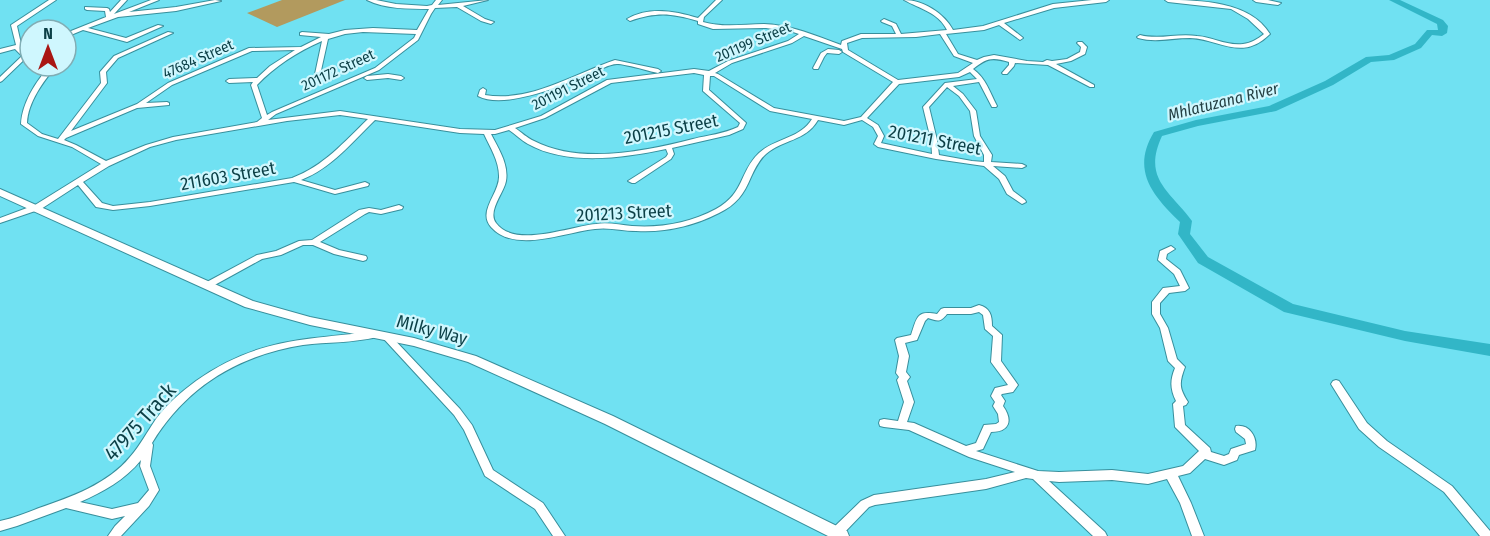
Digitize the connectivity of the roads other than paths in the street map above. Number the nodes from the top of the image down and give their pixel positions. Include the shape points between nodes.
1 (54, 0) edge
2 (124, 0) edge
3 (156, 0) edge
4 (370, 0) edge
5 (439, 0) edge
6 (485, 0) edge
7 (719, 0) edge
8 (907, 0) edge
9 (1106, 0) edge
10 (1168, 0) edge
11 (1256, 0) edge
12 (218, 1) edge
13 (1233, 3) edge
14 (1278, 3) dead end
15 (458, 5) junction
16 (435, 7) junction
17 (87, 8) dead end
18 (119, 15) junction
19 (108, 18) junction
20 (630, 19) dead end
21 (699, 20) junction
22 (884, 21) dead end
23 (491, 22) dead end
24 (1001, 24) junction
25 (160, 26) dead end
26 (84, 29) junction
27 (950, 30) junction
28 (78, 31) edge
29 (419, 32) junction
30 (942, 32) junction
31 (170, 33) dead end
32 (804, 33) junction
33 (302, 34) dead end
34 (899, 35) junction
35 (328, 37) junction
36 (1140, 37) dead end
37 (1020, 38) dead end
38 (1080, 43) dead end
39 (17, 47) junction
40 (308, 47) junction
41 (843, 48) junction
42 (0, 51) edge
43 (851, 54) junction
44 (1012, 61) junction
45 (976, 62) junction
46 (1047, 62) junction
47 (816, 68) dead end
48 (971, 70) junction
49 (709, 73) junction
50 (1005, 73) dead end
51 (318, 74) dead end
52 (670, 74) junction
53 (43, 78) edge
54 (401, 78) dead end
55 (0, 80) edge
56 (259, 80) junction
57 (981, 80) junction
58 (229, 81) dead end
59 (897, 82) junction
60 (349, 83) junction
61 (947, 84) junction
62 (1092, 86) dead end
63 (483, 90) dead end
64 (167, 104) dead end
65 (138, 106) junction
66 (994, 106) dead end
67 (863, 118) junction
68 (372, 119) junction
69 (815, 120) junction
70 (262, 121) junction
71 (512, 129) junction
72 (487, 133) junction
73 (61, 139) junction
74 (669, 148) junction
75 (936, 157) junction
76 (106, 164) junction
77 (987, 165) junction
78 (1022, 165) dead end
79 (294, 180) junction
80 (78, 181) junction
81 (632, 181) dead end
82 (365, 184) dead end
83 (0, 192) edge
84 (1022, 202) dead end
85 (38, 207) junction
86 (399, 207) dead end
87 (0, 220) edge
88 (314, 242) junction
89 (1171, 249) dead end
90 (363, 258) dead end
91 (208, 285) junction
92 (382, 335) junction
93 (1336, 384) dead end
94 (884, 423) dead end
95 (901, 425) junction
96 (1240, 429) dead end
97 (149, 439) junction
98 (968, 452) junction
99 (1203, 454) junction
100 (1169, 473) junction
101 (1035, 474) junction
102 (67, 504) junction
103 (144, 505) junction
104 (0, 526) edge
105 (839, 534) edge
106 (114, 536) edge
107 (559, 536) edge
108 (1101, 536) edge
109 (1198, 536) edge
110 (1487, 536) edge

1 - 39 street via 14,25
2 - 19 street
3 - 18 street
4 - 16 street
5 - 16 street, 201172 Street
6 - 15 street
7 - 21 street
8 - 27 street via 940,16
9 - 24 street via 1053,6
10 - 13 street via 1205,6
11 - 14 street
12 - 18 street
13 - 36 street via 1267,34 1255,43 1240,46 1194,37 1174,36 1159,41
15 - 16 street
15 - 23 street
16 - 29 street, 201172 Street
17 - 19 street via 107,10
18 - 19 street
19 - 26 street
20 - 21 street via 661,11
21 - 32 street via 713,27 766,26
22 - 34 street via 894,25
24 - 27 street
24 - 37 street
25 - 26 street via 127,40
26 - 28 street
27 - 30 street
29 - 35 street via 363,30
29 - 60 street, 201172 Street via 384,65
30 - 34 street
30 - 45 street via 956,55
31 - 73 street via 114,58 104,70 101,87
32 - 41 street
32 - 49 street, 201199 Street
33 - 35 street
34 - 41 street via 856,37 844,42
35 - 40 street
35 - 51 street
38 - 46 street via 1084,51 1081,56
39 - 42 street
39 - 55 street via 25,56
40 - 56 street via 279,62
40 - 65 street, 47684 Street via 250,49 170,84
41 - 43 street
43 - 47 street via 828,51 819,57
43 - 59 street
44 - 45 street via 994,57
44 - 46 street
44 - 50 street
45 - 48 street
46 - 62 street
48 - 57 street
48 - 59 street
49 - 52 street, 201191 Street
49 - 69 street via 772,111
49 - 74 street, 201215 Street via 706,91 742,125 730,133
52 - 63 street via 615,62 554,87 518,96 487,98 481,96
52 - 71 street, 201191 Street via 609,81
53 - 73 street via 23,121 27,127
54 - 60 street via 383,76
56 - 58 street
56 - 70 street via 254,86
57 - 61 street
57 - 66 street
59 - 67 street
60 - 70 street, 201172 Street
61 - 75 street via 926,107
61 - 77 street via 962,95 974,113 977,136 988,155
64 - 65 street
65 - 73 street
67 - 69 street via 844,123
67 - 75 street, 201211 Street via 880,131 877,144
68 - 70 street, 201191 Street via 334,113
68 - 72 street, 201191 Street
68 - 79 street, 211603 Street via 329,163
69 - 72 street, 201213 Street via 804,133 763,153 735,199 700,220 644,230 612,225 590,227 538,237 512,235 490,221 503,173
70 - 76 street, 201191 Street via 166,140
71 - 72 street, 201191 Street
71 - 74 street, 201215 Street via 538,147 593,156
73 - 76 street
74 - 81 street via 669,158
75 - 77 street, 201211 Street
76 - 80 street, 201191 Street
77 - 78 street, 201211 Street
77 - 84 street
79 - 80 street, 211603 Street via 113,208 99,205
79 - 82 street via 335,192
80 - 85 street, 201191 Street
83 - 85 street, Milky Way
85 - 87 street, 201191 Street
85 - 91 street, Milky Way
86 - 88 street via 381,212 369,210
88 - 90 street
88 - 91 street via 260,257
89 - 99 street via 1163,253 1162,261 1177,273 1185,288 1166,290 1156,302 1156,314 1173,361 1179,367 1174,383 1178,398 1184,402 1178,404 1180,427 1206,451
91 - 92 street, Milky Way via 249,304
92 - 97 street, 47975 Track via 313,340 244,357 186,394
92 - 105 street, Milky Way via 438,348 499,370
92 - 107 street via 457,412 489,473 539,506
93 - 110 street via 1363,426 1448,489
94 - 95 street
95 - 98 street
95 - 98 street via 909,402 902,380 904,356 900,340 914,338 921,318 926,315 939,318 949,310 984,310 988,327 998,335 996,362 1013,385 998,391 996,396 1004,424 988,428 979,446
96 - 99 street via 1250,437 1251,447 1224,461
97 - 102 street, 47975 Track via 128,467
97 - 103 street via 144,460 154,490
98 - 101 street
99 - 100 street via 1186,470
100 - 101 street via 1143,479
100 - 109 street via 1179,484 1179,494
101 - 105 street via 874,500 865,504
101 - 108 street
102 - 103 street via 112,514 134,511
102 - 104 street, 47975 Track
103 - 106 street

